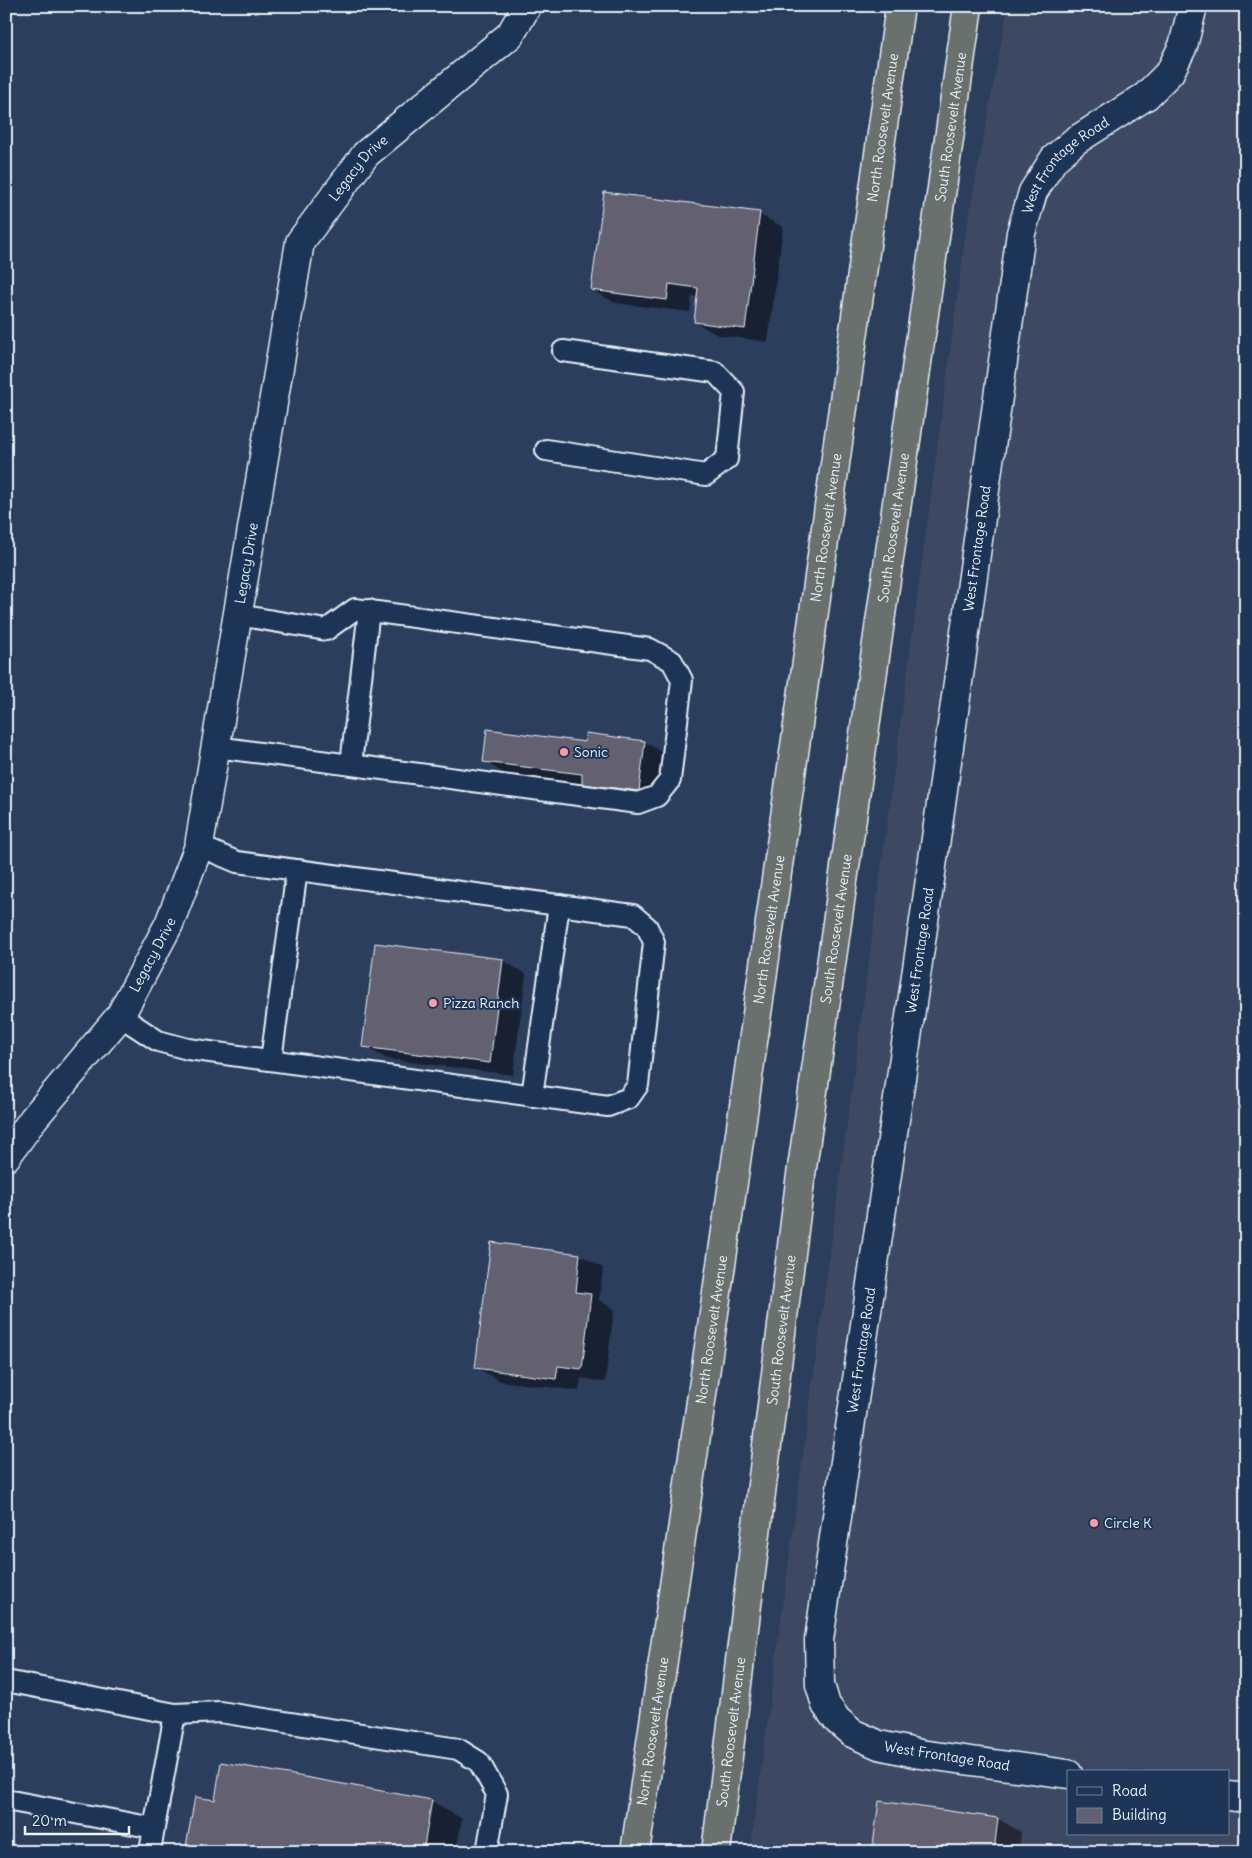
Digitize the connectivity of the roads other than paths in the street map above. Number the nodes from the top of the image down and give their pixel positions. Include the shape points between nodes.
1 (527, 6) edge
2 (900, 6) edge
3 (968, 6) edge
4 (1193, 6) edge
5 (562, 351) dead end
6 (546, 450) dead end
7 (369, 610) junction
8 (238, 615) junction
9 (216, 746) junction
10 (351, 764) junction
11 (200, 846) junction
12 (297, 870) junction
13 (559, 905) junction
14 (120, 1016) junction
15 (271, 1060) junction
16 (532, 1096) junction
17 (6, 1157) edge
18 (6, 1681) edge
19 (175, 1714) junction
20 (1067, 1774) edge
21 (1230, 1796) edge
22 (1246, 1798) edge
23 (6, 1800) edge
24 (154, 1828) junction
25 (150, 1852) edge
26 (487, 1852) edge
27 (635, 1852) edge
28 (716, 1852) edge

1 - 8 street, Legacy Drive via 510,35 366,154 300,242
2 - 27 highway, North Roosevelt Avenue
3 - 28 highway, South Roosevelt Avenue via 800,1182
4 - 20 street, West Frontage Road via 1183,46 1170,72 1146,96 1075,141 1054,159 1033,192 1021,233 944,789 819,1640 820,1685 826,1705 852,1733 879,1746 920,1754
5 - 6 lane via 715,372 734,392 726,459 706,474
7 - 8 lane via 355,609 326,630
7 - 10 lane
7 - 10 lane via 650,649 672,661 682,680 670,780 657,796 638,803
8 - 9 street, Legacy Drive
9 - 10 lane
9 - 11 street, Legacy Drive
11 - 12 lane via 237,862
11 - 14 street, Legacy Drive via 169,924
12 - 13 lane
12 - 15 lane
13 - 16 lane
13 - 16 lane via 633,915 646,927 654,942 638,1085 629,1098 608,1106
14 - 15 lane via 158,1041 188,1049
14 - 17 street, Legacy Drive via 34,1118
15 - 16 lane
18 - 19 lane
19 - 24 lane
19 - 26 lane via 220,1712 458,1749 479,1762 497,1794
21 - 22 street
23 - 24 lane
24 - 25 lane

